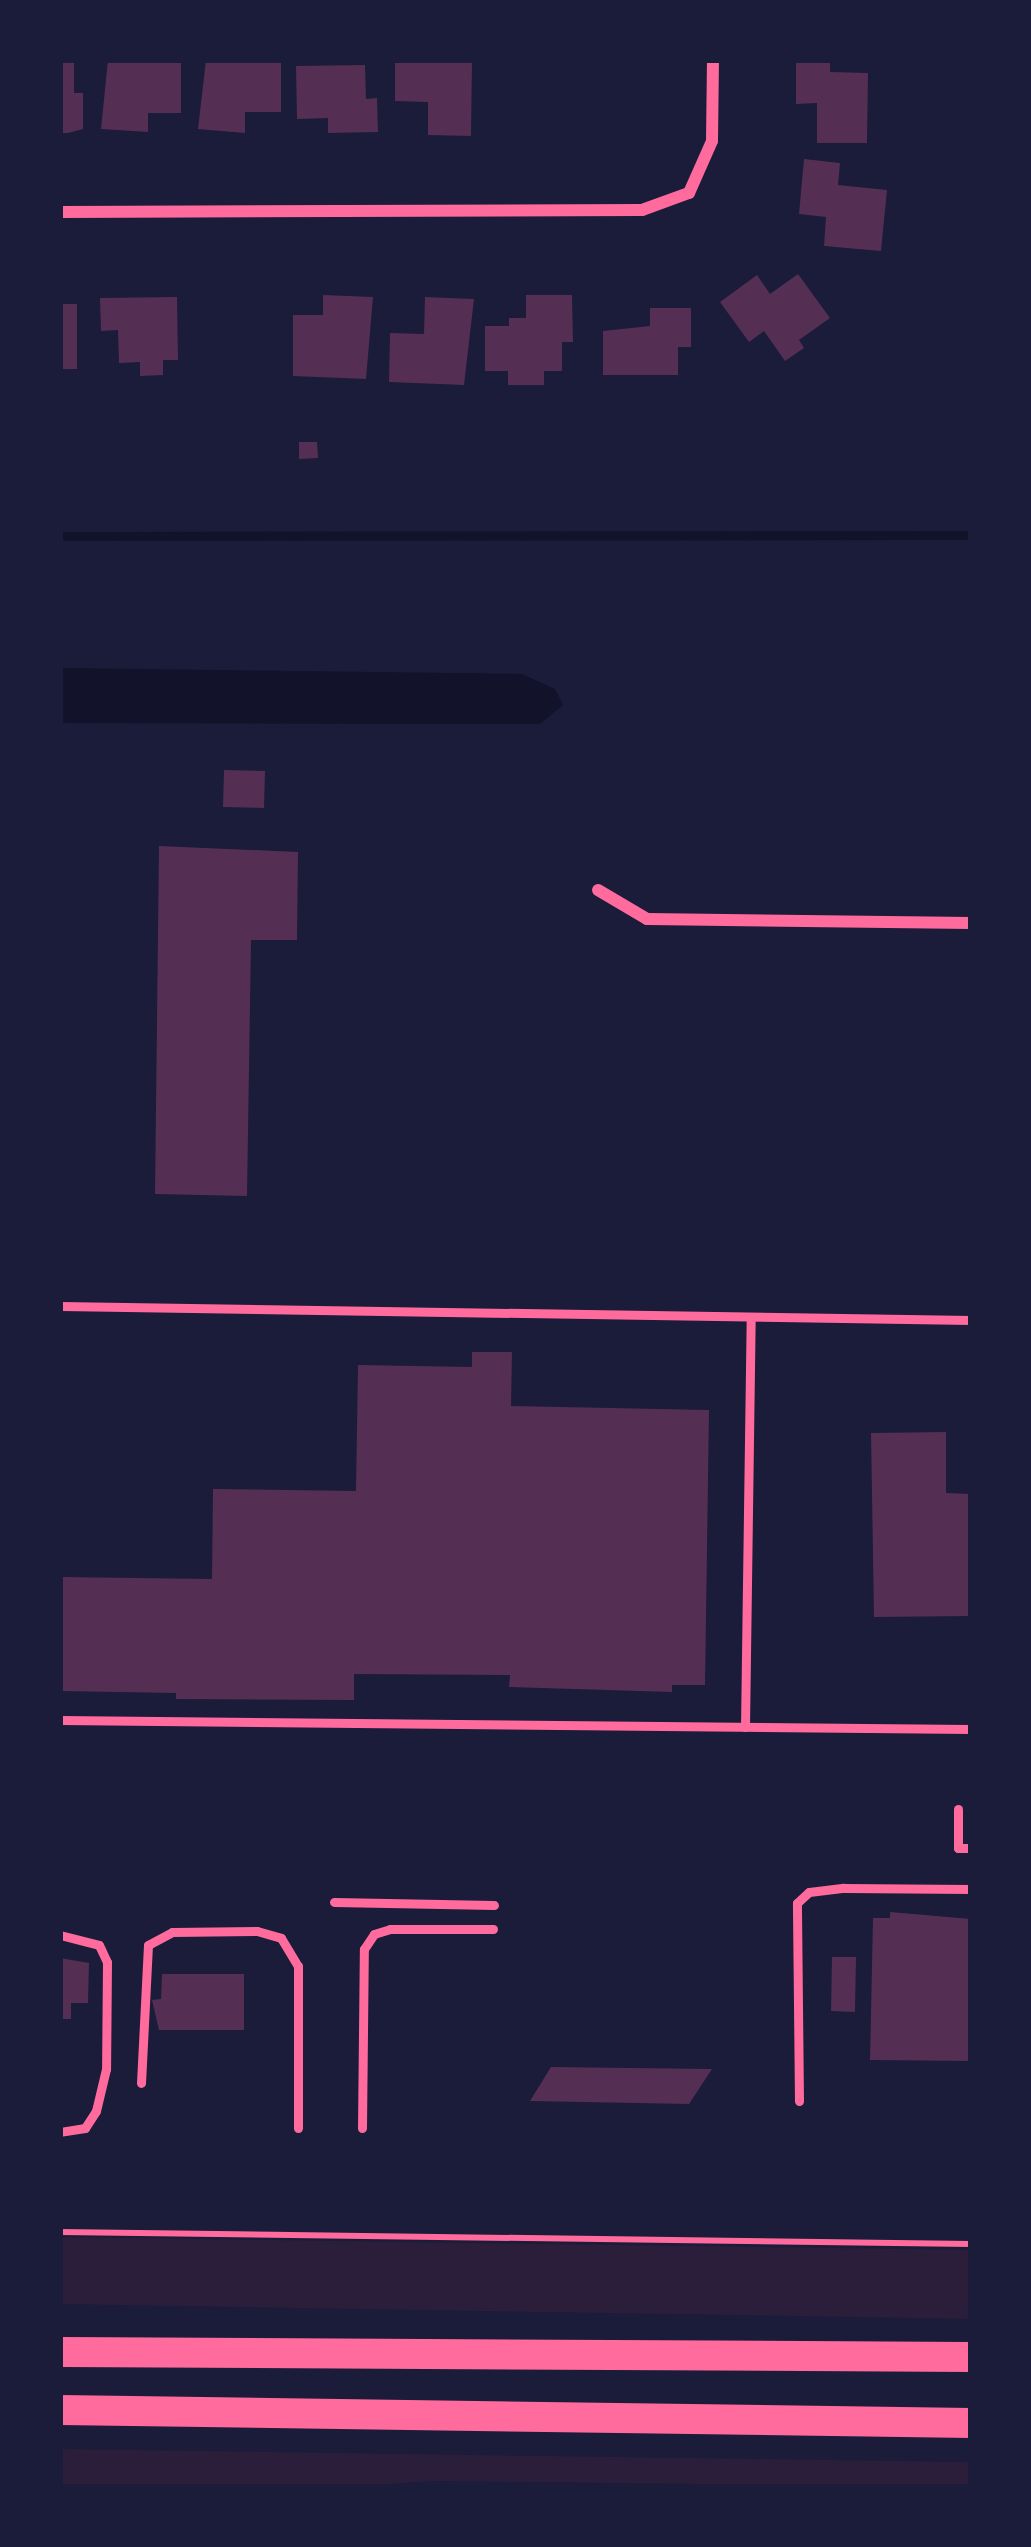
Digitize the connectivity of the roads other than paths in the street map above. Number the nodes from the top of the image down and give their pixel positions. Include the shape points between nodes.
1 (713, 60) edge
2 (60, 212) edge
3 (598, 890) dead end
4 (971, 923) edge
5 (60, 1306) edge
6 (751, 1317) junction
7 (971, 1320) edge
8 (60, 1720) edge
9 (746, 1727) junction
10 (971, 1729) edge
11 (958, 1808) dead end
12 (971, 1848) edge
13 (971, 1889) edge
14 (334, 1901) dead end
15 (494, 1905) dead end
16 (494, 1930) dead end
17 (60, 1936) edge
18 (141, 2083) dead end
19 (799, 2101) dead end
20 (298, 2128) dead end
21 (362, 2128) dead end
22 (60, 2132) edge
23 (60, 2352) edge
24 (971, 2357) edge
25 (60, 2410) edge
26 (971, 2423) edge

1 - 2 street via 712,141 689,193 642,211
3 - 4 street via 647,919
5 - 6 lane
6 - 7 lane
6 - 9 lane
8 - 9 lane
9 - 10 lane
11 - 12 lane via 958,1848
13 - 19 lane via 844,1888 809,1892 797,1903
14 - 15 lane
16 - 21 lane via 374,1934 364,1949
17 - 22 lane via 98,1945 107,1962 106,2069 96,2111 85,2128
18 - 20 lane via 148,1945 172,1932 257,1931 281,1938 298,1966
23 - 24 main road
25 - 26 main road

